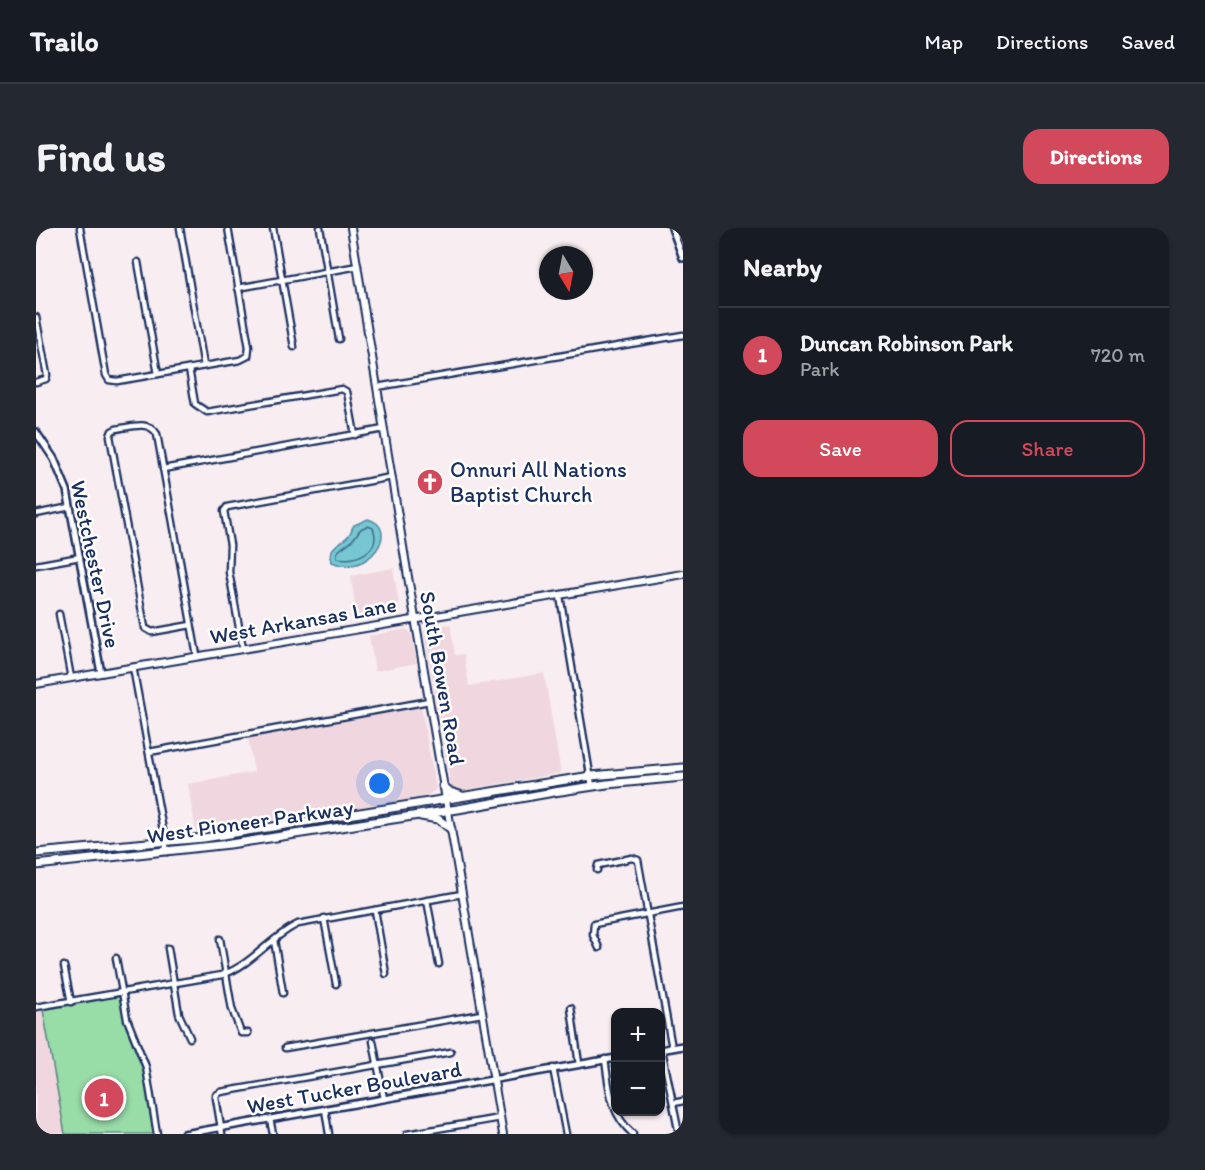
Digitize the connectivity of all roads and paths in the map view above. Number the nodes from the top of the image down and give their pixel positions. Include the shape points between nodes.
1 (80, 228) edge
2 (180, 228) edge
3 (228, 228) edge
4 (273, 228) edge
5 (320, 228) edge
6 (351, 228) edge
7 (672, 228) edge
8 (681, 247) edge
9 (683, 258) edge
10 (138, 262) dead end
11 (358, 266) junction
12 (327, 272) junction
13 (282, 280) junction
14 (238, 288) junction
15 (36, 318) edge
16 (683, 335) edge
17 (339, 339) dead end
18 (294, 347) dead end
19 (204, 366) junction
20 (189, 369) junction
21 (158, 374) junction
22 (36, 382) edge
23 (377, 387) junction
24 (384, 429) junction
25 (36, 432) edge
26 (355, 435) junction
27 (163, 469) junction
28 (392, 477) junction
29 (70, 507) junction
30 (36, 514) edge
31 (80, 558) junction
32 (36, 565) edge
33 (683, 574) edge
34 (560, 596) junction
35 (59, 614) dead end
36 (415, 620) junction
37 (191, 625) junction
38 (243, 649) junction
39 (197, 656) junction
40 (133, 667) junction
41 (101, 673) junction
42 (71, 678) junction
43 (36, 684) edge
44 (429, 701) junction
45 (149, 752) junction
46 (683, 768) edge
47 (591, 776) junction
48 (683, 777) edge
49 (443, 786) junction
50 (592, 786) junction
51 (469, 796) junction
52 (446, 799) junction
53 (447, 810) junction
54 (412, 815) junction
55 (331, 818) junction
56 (330, 828) junction
57 (450, 829) junction
58 (165, 841) junction
59 (167, 852) junction
60 (38, 853) edge
61 (38, 864) edge
62 (597, 870) dead end
63 (462, 894) junction
64 (426, 900) junction
65 (683, 907) edge
66 (375, 910) junction
67 (647, 913) junction
68 (324, 918) junction
69 (220, 939) dead end
70 (274, 940) junction
71 (168, 948) dead end
72 (599, 948) dead end
73 (116, 958) dead end
74 (439, 964) dead end
75 (64, 966) dead end
76 (226, 973) junction
77 (386, 974) dead end
78 (174, 984) junction
79 (336, 984) dead end
80 (121, 993) junction
81 (283, 993) dead end
82 (71, 1002) junction
83 (36, 1007) edge
84 (571, 1008) dead end
85 (482, 1014) junction
86 (248, 1033) dead end
87 (190, 1038) dead end
88 (373, 1041) dead end
89 (683, 1046) edge
90 (285, 1048) dead end
91 (672, 1048) junction
92 (665, 1049) edge
93 (452, 1053) dead end
94 (611, 1058) edge
95 (605, 1059) junction
96 (664, 1062) edge
97 (579, 1064) junction
98 (378, 1065) junction
99 (553, 1068) junction
100 (494, 1079) junction
101 (384, 1099) junction
102 (683, 1101) edge
103 (674, 1103) junction
104 (325, 1109) junction
105 (500, 1118) junction
106 (270, 1119) junction
107 (222, 1131) edge
108 (157, 1134) edge
109 (184, 1134) edge
110 (273, 1134) edge
111 (329, 1134) edge
112 (407, 1134) edge
113 (503, 1134) edge
114 (566, 1134) edge
115 (633, 1134) edge
116 (679, 1134) edge

1 - 21 street via 106,375 117,381
2 - 19 street
3 - 14 street
4 - 13 street
5 - 12 street
6 - 11 main road, South Bowen Road
7 - 8 street
8 - 9 street
10 - 21 street
11 - 12 street
11 - 23 main road, South Bowen Road
12 - 13 street
12 - 17 street
13 - 14 street
13 - 18 street
14 - 19 street via 248,356
15 - 22 street via 46,379
16 - 23 street
19 - 20 street
20 - 21 street
20 - 26 street via 195,404 207,412 345,391
23 - 24 main road, South Bowen Road
24 - 26 street
24 - 28 main road, South Bowen Road
25 - 29 street, Westchester Drive via 62,474
26 - 27 street
27 - 37 street
27 - 37 street via 157,434 151,426 112,431 145,628 152,632
28 - 36 main road, South Bowen Road
28 - 38 street via 227,507 224,511 230,572
29 - 30 street
29 - 31 street, Westchester Drive
31 - 32 street
31 - 41 street, Westchester Drive
33 - 34 main road, West Arkansas Lane
34 - 36 main road, West Arkansas Lane
34 - 47 street
35 - 42 street
36 - 38 main road, West Arkansas Lane
36 - 44 main road, South Bowen Road
37 - 39 street
38 - 39 main road, West Arkansas Lane
39 - 40 main road, West Arkansas Lane
40 - 41 main road, West Arkansas Lane
40 - 45 street
41 - 42 main road, West Arkansas Lane
42 - 43 main road, West Arkansas Lane
44 - 45 street
44 - 49 main road, South Bowen Road
45 - 58 street
46 - 47 main road, West Pioneer Parkway
47 - 50 street
47 - 51 main road, West Pioneer Parkway
48 - 50 main road, West Pioneer Parkway
49 - 51 main road via 458,795
49 - 52 main road, South Bowen Road
50 - 53 main road, West Pioneer Parkway
51 - 52 main road, West Pioneer Parkway
52 - 53 main road, South Bowen Road
52 - 55 main road, West Pioneer Parkway
53 - 54 main road, West Pioneer Parkway
53 - 57 main road, South Bowen Road
54 - 56 main road, West Pioneer Parkway
54 - 57 main road via 438,819
55 - 56 main road
55 - 58 main road, West Pioneer Parkway
56 - 59 main road, West Pioneer Parkway
57 - 63 main road, South Bowen Road
58 - 59 street
58 - 60 main road, West Pioneer Parkway
59 - 61 main road, West Pioneer Parkway
60 - 61 main road
62 - 67 street via 598,866 638,860
63 - 64 street
63 - 85 main road, South Bowen Road
64 - 66 street
64 - 74 street
65 - 67 street
66 - 68 street
66 - 77 street
67 - 72 street via 594,924 593,935
67 - 91 street
68 - 70 street via 298,924
68 - 79 street
69 - 76 street
70 - 76 street
70 - 81 street
71 - 78 street
73 - 80 street
75 - 82 street
76 - 78 street
76 - 86 street via 237,1027 241,1033
78 - 80 street
78 - 87 street via 179,1014
80 - 82 street
80 - 108 street via 146,1067
82 - 83 street
84 - 97 street
85 - 90 street
85 - 100 main road, South Bowen Road
88 - 98 street
89 - 91 street
91 - 92 street
93 - 98 street
94 - 95 street, West Tucker Boulevard
95 - 97 street, West Tucker Boulevard
95 - 115 street via 613,1107
96 - 103 street
97 - 99 street, West Tucker Boulevard
98 - 101 street
98 - 107 street via 218,1093
99 - 100 street, West Tucker Boulevard
99 - 114 street
100 - 101 street, West Tucker Boulevard
100 - 105 main road, South Bowen Road
101 - 104 street, West Tucker Boulevard
102 - 103 street
103 - 116 street
104 - 106 street, West Tucker Boulevard
104 - 111 street
105 - 112 street
105 - 113 main road, South Bowen Road
106 - 107 street, West Tucker Boulevard
106 - 110 street
107 - 109 street, West Tucker Boulevard

